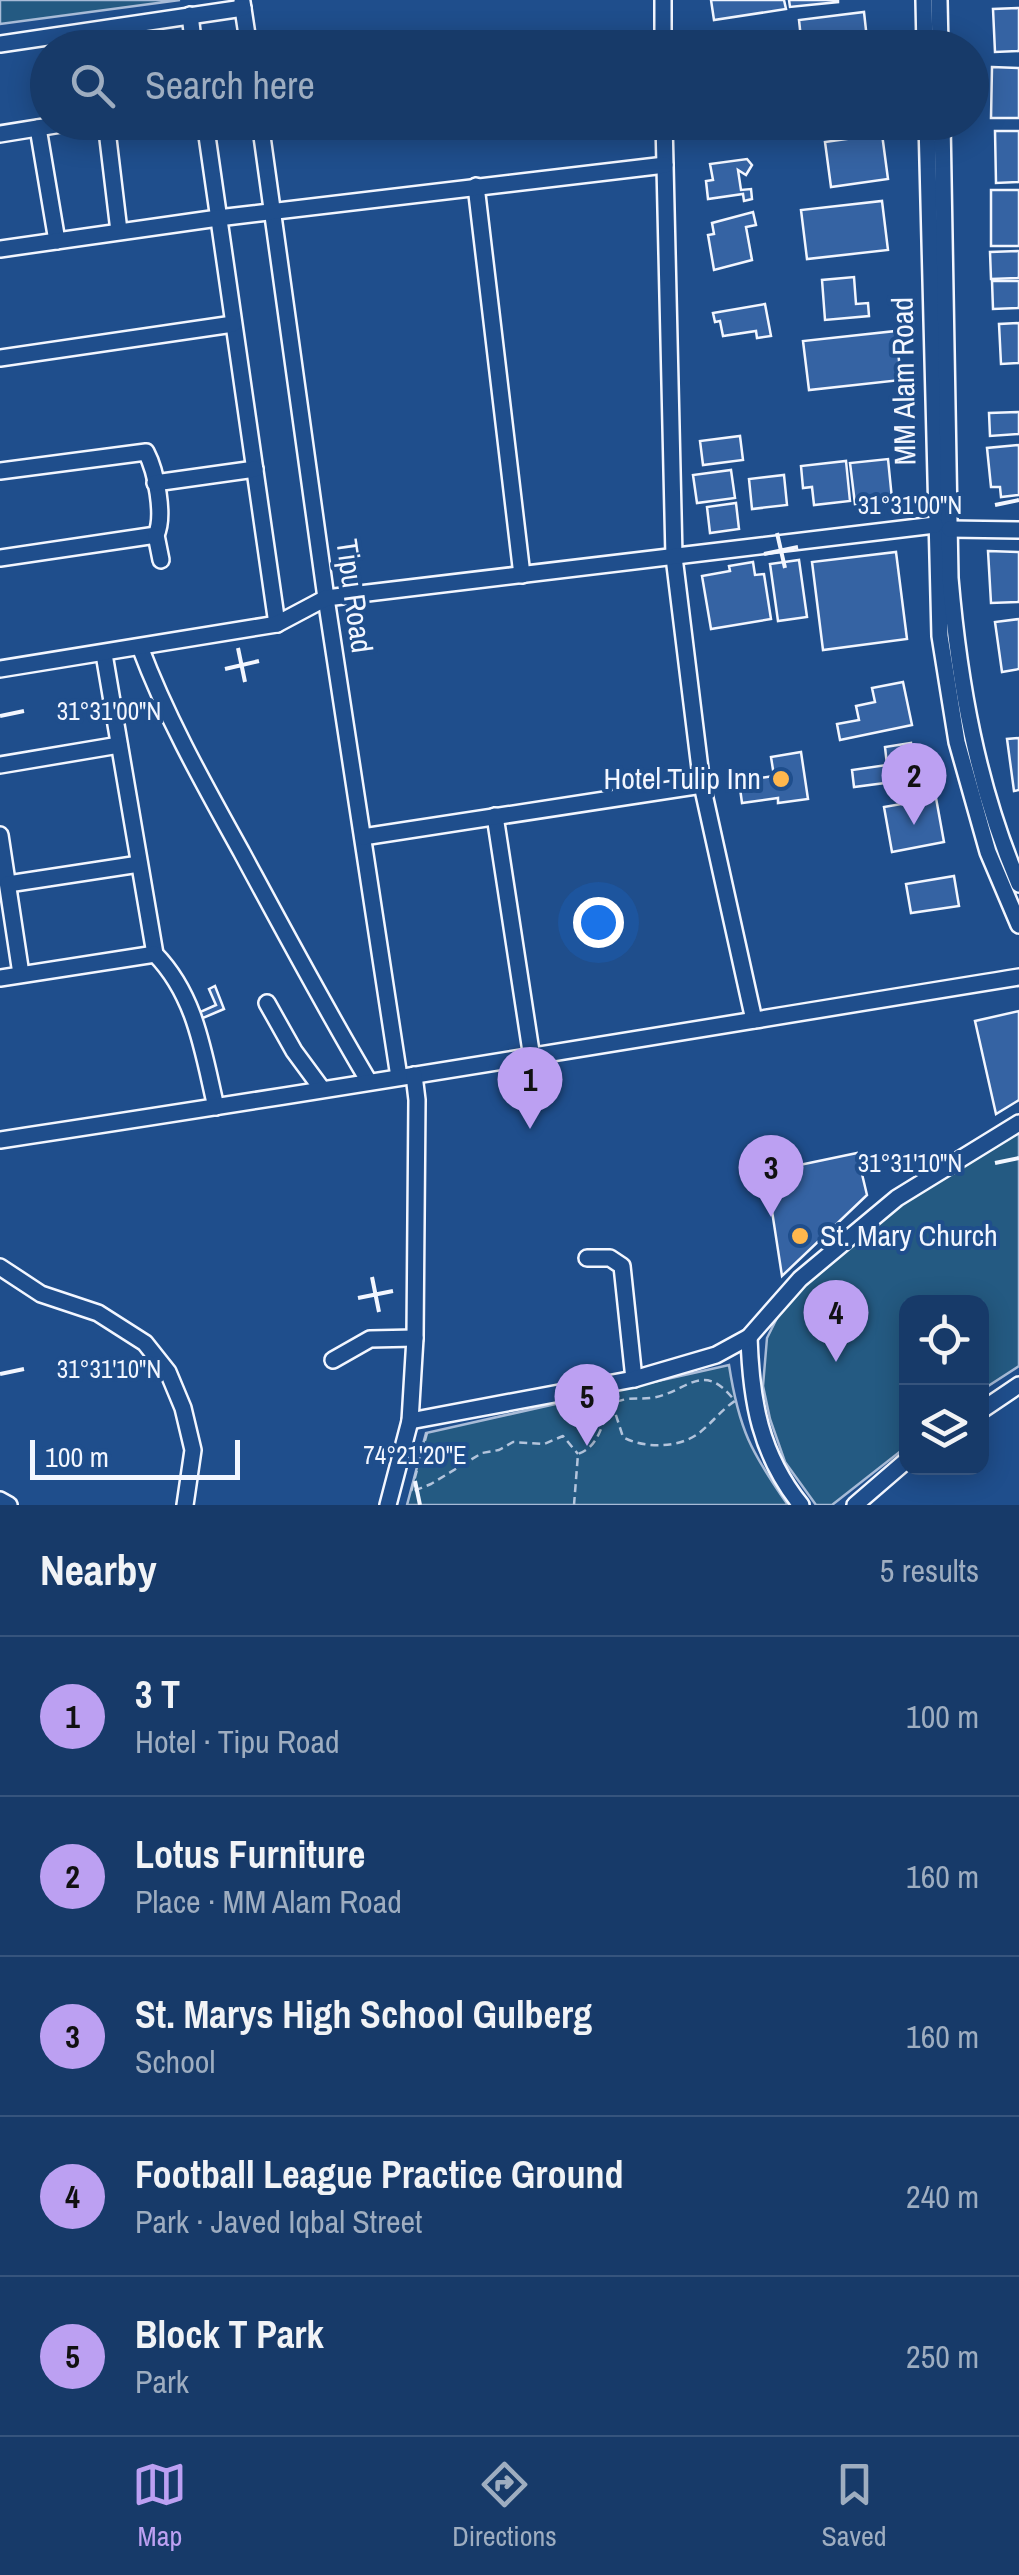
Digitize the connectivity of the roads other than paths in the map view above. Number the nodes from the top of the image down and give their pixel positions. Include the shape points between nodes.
1 (662, 0) edge
2 (924, 0) edge
3 (939, 0) edge
4 (242, 4) edge
5 (190, 15) junction
6 (95, 28) joint
7 (83, 30) edge
8 (192, 30) edge
9 (246, 30) edge
10 (663, 30) edge
11 (925, 30) edge
12 (940, 30) edge
13 (30, 39) edge
14 (0, 44) edge
15 (30, 129) edge
16 (0, 134) edge
17 (40, 140) edge
18 (108, 140) edge
19 (207, 140) edge
20 (263, 140) edge
21 (664, 140) edge
22 (928, 140) edge
23 (942, 140) edge
24 (665, 165) junction
25 (476, 186) junction
26 (273, 212) junction
27 (218, 218) junction
28 (119, 231) junction
29 (57, 240) junction
30 (0, 249) edge
31 (233, 324) junction
32 (0, 358) edge
33 (255, 469) junction
34 (0, 470) edge
35 (155, 483) junction
36 (942, 527) junction
37 (1019, 530) edge
38 (156, 535) junction
39 (674, 557) junction
40 (0, 558) edge
41 (161, 560) dead end
42 (522, 576) junction
43 (326, 598) junction
44 (277, 624) junction
45 (140, 647) junction
46 (104, 654) junction
47 (0, 669) edge
48 (119, 745) junction
49 (0, 765) edge
50 (702, 784) junction
51 (495, 816) junction
52 (0, 835) edge
53 (363, 837) junction
54 (140, 864) junction
55 (4, 873) edge
56 (1019, 884) edge
57 (1019, 925) edge
58 (155, 954) junction
59 (21, 974) junction
60 (1019, 977) edge
61 (0, 978) edge
62 (267, 1002) dead end
63 (754, 1020) junction
64 (532, 1058) junction
65 (407, 1076) junction
66 (368, 1080) junction
67 (322, 1088) junction
68 (216, 1107) junction
69 (1019, 1123) edge
70 (0, 1140) edge
71 (587, 1258) dead end
72 (0, 1268) edge
73 (415, 1338) junction
74 (749, 1338) junction
75 (333, 1360) dead end
76 (634, 1379) junction
77 (1019, 1386) edge
78 (989, 1405) edge
79 (410, 1421) junction
80 (899, 1467) edge
81 (0, 1500) edge
82 (10, 1505) edge
83 (184, 1505) edge
84 (388, 1505) edge
85 (801, 1505) edge
86 (854, 1505) edge

1 - 10 street
2 - 11 street
3 - 12 street
4 - 5 street
4 - 9 street
5 - 6 street
5 - 8 street
6 - 7 street
13 - 14 street
15 - 16 street
17 - 29 street
18 - 28 street
19 - 27 street
20 - 26 street, Tipu Road
21 - 24 street
22 - 36 street, MM Alam Road
23 - 36 street, MM Alam Road
24 - 25 street
24 - 39 street
25 - 26 street
25 - 42 street
26 - 27 street
26 - 43 street, Tipu Road
27 - 28 street
27 - 31 street
28 - 29 street
29 - 30 street
31 - 32 street
31 - 33 street
33 - 35 street
33 - 44 street
34 - 35 street via 146,452
35 - 38 street
36 - 37 street
36 - 39 street
36 - 56 street, MM Alam Road via 970,733
36 - 57 street, MM Alam Road via 940,636 957,742 988,852
38 - 40 street
38 - 41 street
39 - 42 street
39 - 50 street
42 - 43 street
43 - 44 street
43 - 53 street, Tipu Road
44 - 45 street
45 - 46 street
45 - 66 street via 190,757
46 - 47 street
46 - 48 street
48 - 49 street
48 - 54 street
50 - 51 street
50 - 63 street
51 - 53 street
51 - 64 street
52 - 55 street
53 - 65 street, Tipu Road
54 - 55 street
54 - 58 street
55 - 59 street
58 - 59 street
58 - 68 street via 188,998
59 - 61 street
60 - 63 street
62 - 67 street
63 - 64 street
64 - 65 street
65 - 66 street
65 - 73 street, Tipu Road via 417,1100
66 - 67 street
67 - 68 street
68 - 70 street
69 - 74 street via 860,1226
71 - 76 street via 610,1258 622,1266
72 - 83 street via 41,1294 98,1312 145,1343 168,1372 192,1450
73 - 75 street via 370,1339
73 - 79 street, Tipu Road
74 - 76 street
74 - 85 street via 765,1449
76 - 79 street
77 - 78 street
79 - 84 street, Tipu Road
80 - 86 street
81 - 82 street

